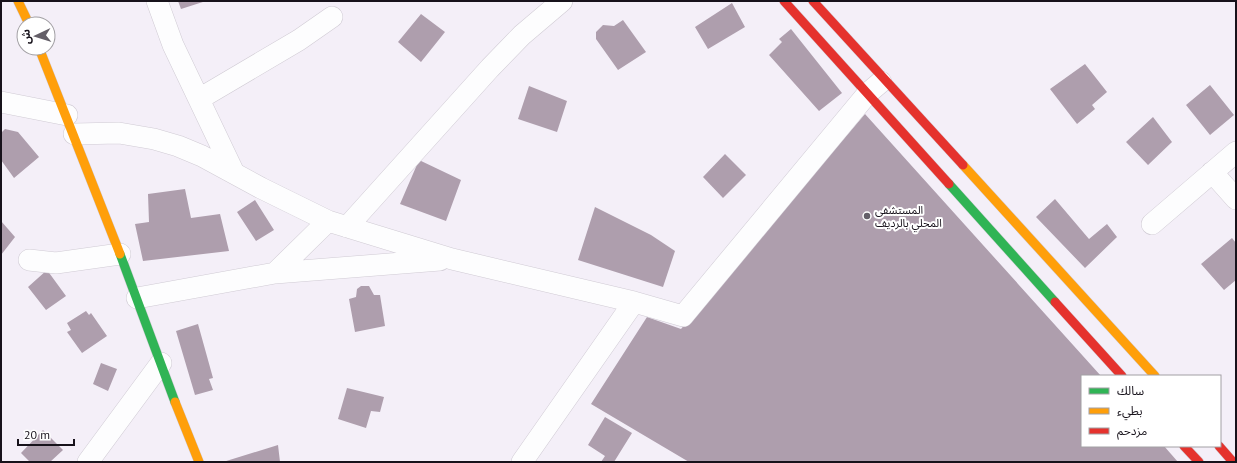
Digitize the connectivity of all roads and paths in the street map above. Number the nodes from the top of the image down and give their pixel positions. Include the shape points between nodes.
1 (18, 1) edge
2 (157, 1) edge
3 (562, 1) edge
4 (784, 1) edge
5 (813, 1) edge
6 (25, 16) edge
7 (332, 17) dead end
8 (42, 56) edge
9 (884, 79) junction
10 (868, 93) junction
11 (199, 99) junction
12 (1, 102) edge
13 (70, 125) junction
14 (1236, 152) edge
15 (1212, 172) junction
16 (234, 173) junction
17 (1236, 199) edge
18 (337, 224) junction
19 (1152, 224) dead end
20 (120, 254) junction
21 (452, 259) junction
22 (29, 260) dead end
23 (275, 273) junction
24 (137, 298) junction
25 (634, 302) junction
26 (161, 363) junction
27 (1121, 375) edge
28 (1154, 375) edge
29 (1185, 447) edge
30 (1220, 447) edge
31 (88, 462) edge
32 (199, 462) edge
33 (522, 462) edge
34 (1199, 462) edge
35 (1233, 462) edge

1 - 6 main road
2 - 11 street via 173,44
3 - 18 street via 522,35
4 - 10 main road
5 - 9 main road
7 - 11 street via 299,40
8 - 13 main road
9 - 10 street
9 - 28 main road
10 - 25 street via 682,316
10 - 27 main road
11 - 16 street
12 - 13 street
13 - 16 street via 154,139 178,146
13 - 20 main road
14 - 15 street
15 - 17 street
15 - 19 street
16 - 18 street
18 - 21 street
18 - 23 street
20 - 22 street via 56,263
20 - 24 main road
21 - 23 street
21 - 25 street
23 - 24 street
24 - 26 main road
25 - 33 street
26 - 31 street
26 - 32 main road
29 - 34 main road
30 - 35 main road

